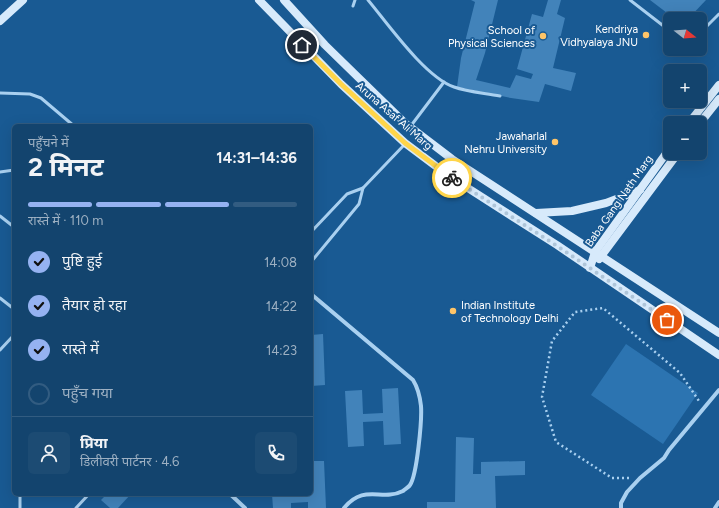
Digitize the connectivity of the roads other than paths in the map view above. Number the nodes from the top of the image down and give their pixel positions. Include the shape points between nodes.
1 (23, 0) edge
2 (259, 0) edge
3 (284, 0) edge
4 (355, 0) edge
5 (368, 0) edge
6 (630, 0) edge
7 (354, 6) dead end
8 (719, 14) edge
9 (0, 21) edge
10 (663, 26) edge
11 (707, 26) edge
12 (444, 82) junction
13 (719, 85) edge
14 (0, 93) edge
15 (500, 96) dead end
16 (719, 99) edge
17 (695, 116) edge
18 (706, 116) edge
19 (72, 124) edge
20 (410, 127) junction
21 (405, 143) junction
22 (663, 158) edge
23 (673, 160) edge
24 (12, 170) edge
25 (0, 172) edge
26 (363, 188) junction
27 (640, 190) junction
28 (536, 213) junction
29 (0, 216) edge
30 (12, 225) edge
31 (313, 230) edge
32 (599, 254) junction
33 (313, 260) edge
34 (590, 268) junction
35 (313, 296) edge
36 (0, 298) edge
37 (12, 307) edge
38 (719, 332) edge
39 (12, 337) edge
40 (0, 350) edge
41 (719, 355) edge
42 (719, 390) edge
43 (20, 496) edge
44 (87, 496) edge
45 (232, 496) edge
46 (719, 502) edge
47 (20, 508) edge
48 (76, 508) edge
49 (245, 508) edge
50 (344, 508) edge
51 (621, 508) edge
52 (715, 508) edge

1 - 9 main road
2 - 21 main road, Aruna Asaf Ali Marg via 341,84
3 - 20 main road, Aruna Asaf Ali Marg via 325,45
4 - 7 lane
5 - 12 lane via 424,67
6 - 10 lane
8 - 11 lane
12 - 15 lane via 454,87
12 - 20 lane
13 - 17 main road
14 - 19 lane via 30,94 41,98
16 - 18 main road
20 - 28 main road, Aruna Asaf Ali Marg via 452,159
21 - 26 lane
21 - 34 main road, Aruna Asaf Ali Marg via 449,176
22 - 27 main road, Baba Gang Nath Marg
23 - 32 main road, Baba Gang Nath Marg
24 - 25 lane
26 - 31 lane via 347,194
26 - 33 lane via 359,204
27 - 28 main road via 606,203 572,211
27 - 32 main road, Baba Gang Nath Marg
28 - 32 main road, Aruna Asaf Ali Marg
29 - 30 lane
32 - 34 main road, Baba Gang Nath Marg
32 - 38 main road, Aruna Asaf Ali Marg
34 - 41 main road, Aruna Asaf Ali Marg
35 - 50 street via 413,380 418,389 421,407 417,463 410,486 393,494 364,494 356,497
36 - 37 lane
39 - 40 lane
42 - 51 street via 664,458 627,492
43 - 47 lane
44 - 48 lane
45 - 49 street
46 - 52 street

